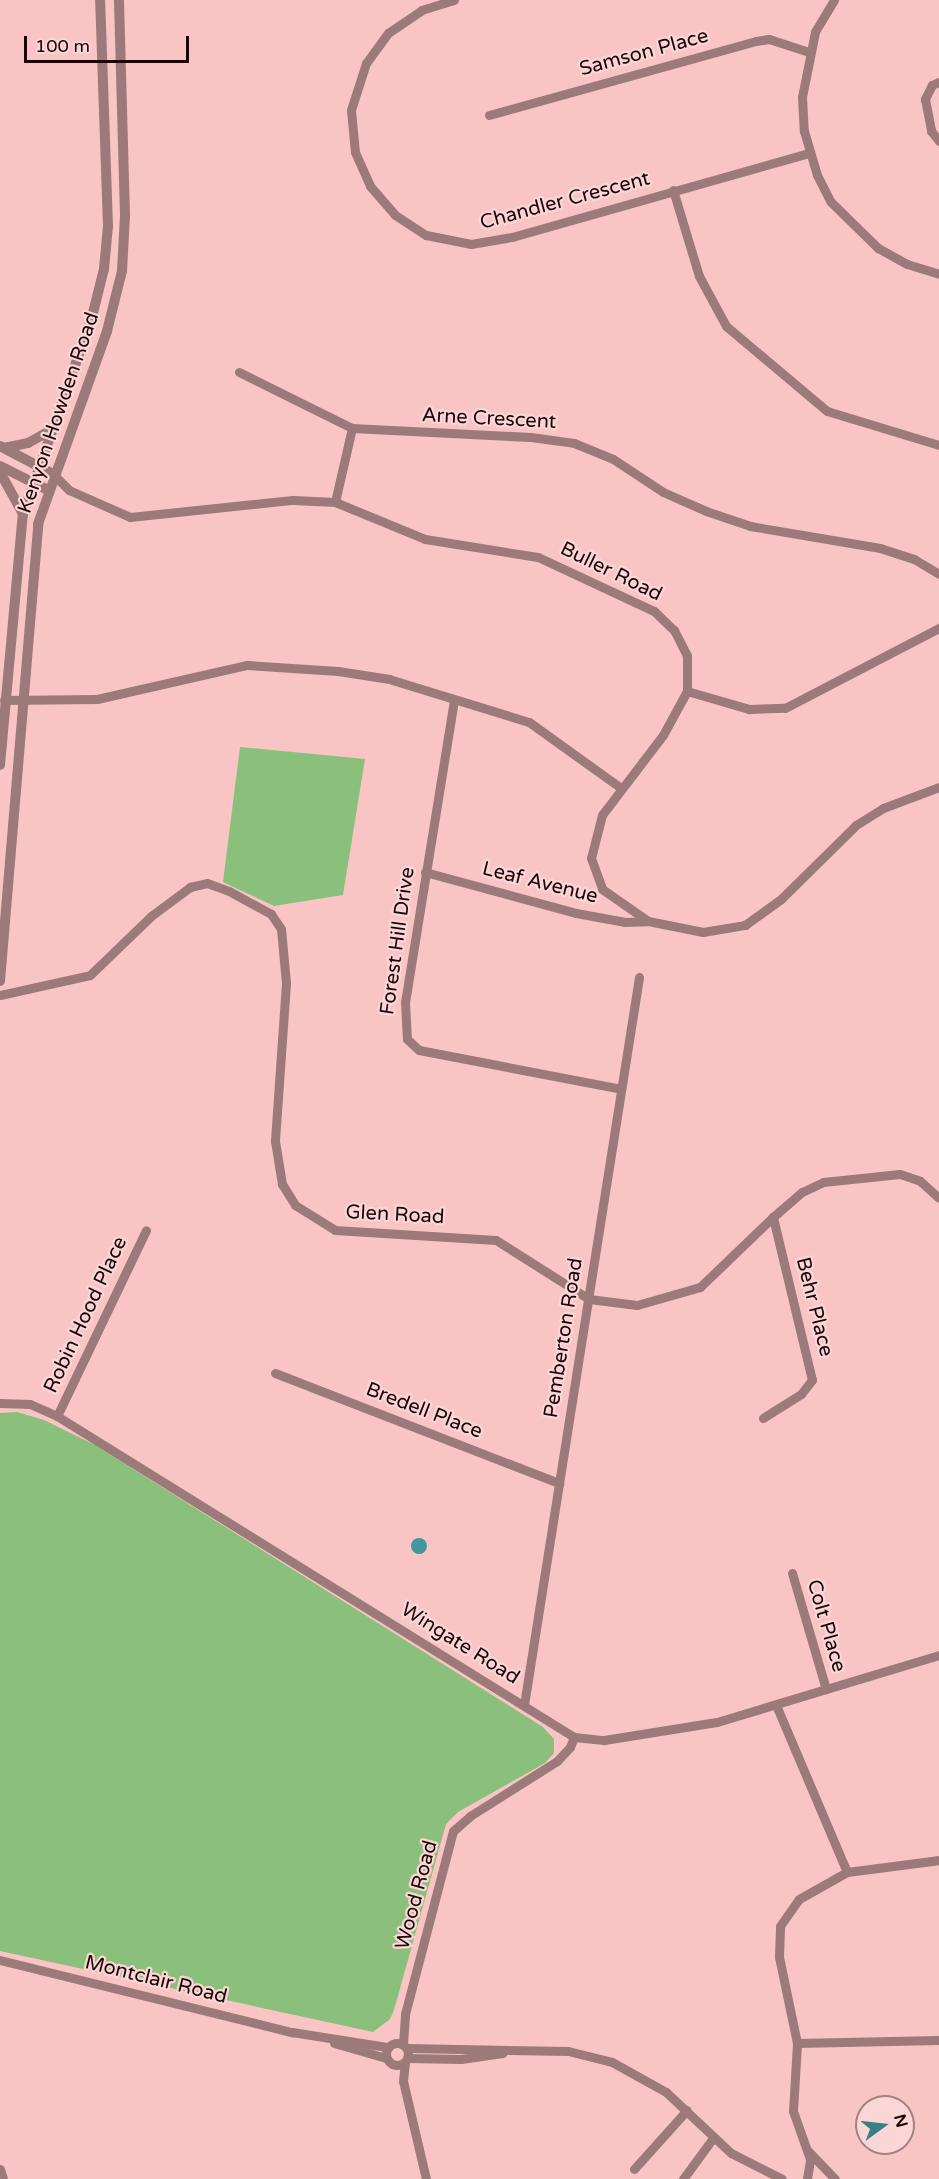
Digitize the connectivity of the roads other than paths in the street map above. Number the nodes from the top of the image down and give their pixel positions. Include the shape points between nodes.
1 (100, 0) edge
2 (119, 0) edge
3 (454, 0) edge
4 (834, 0) edge
5 (809, 51) junction
6 (939, 82) edge
7 (122, 97) junction
8 (103, 98) junction
9 (489, 115) dead end
10 (939, 141) edge
11 (809, 153) junction
12 (673, 190) junction
13 (939, 274) edge
14 (239, 372) dead end
15 (352, 428) junction
16 (50, 431) junction
17 (939, 445) edge
18 (2, 447) edge
19 (39, 465) junction
20 (0, 466) edge
21 (0, 472) edge
22 (53, 474) junction
23 (33, 481) junction
24 (48, 490) junction
25 (69, 490) junction
26 (335, 502) junction
27 (23, 514) junction
28 (939, 574) edge
29 (939, 628) edge
30 (687, 691) junction
31 (4, 700) junction
32 (454, 700) junction
33 (22, 702) junction
34 (0, 765) edge
35 (939, 787) edge
36 (621, 788) junction
37 (425, 872) junction
38 (648, 921) junction
39 (3, 949) edge
40 (2, 962) edge
41 (639, 977) dead end
42 (0, 981) edge
43 (0, 995) edge
44 (621, 1089) junction
45 (939, 1198) edge
46 (773, 1217) junction
47 (146, 1230) dead end
48 (589, 1299) junction
49 (275, 1373) dead end
50 (0, 1403) edge
51 (57, 1416) junction
52 (764, 1418) dead end
53 (559, 1483) junction
54 (792, 1573) dead end
55 (939, 1655) edge
56 (826, 1689) junction
57 (524, 1705) junction
58 (776, 1705) junction
59 (574, 1737) junction
60 (939, 1860) edge
61 (847, 1872) junction
62 (0, 1960) edge
63 (405, 2014) junction
64 (303, 2034) junction
65 (939, 2040) edge
66 (796, 2043) junction
67 (390, 2045) junction
68 (405, 2053) junction
69 (390, 2061) junction
70 (403, 2082) junction
71 (687, 2110) junction
72 (714, 2138) junction
73 (808, 2151) junction
74 (0, 2169) edge
75 (634, 2169) dead end
76 (3, 2179) edge
77 (426, 2179) edge
78 (683, 2179) edge
79 (782, 2179) edge
80 (807, 2179) edge
81 (835, 2179) edge

1 - 8 street, Kenyon Howden Road
2 - 7 street, Kenyon Howden Road
3 - 12 street, Chandler Crescent via 422,10 388,33 357,83 351,125 355,152 369,186 395,215 426,235 471,244 512,237
4 - 5 street
5 - 9 street, Samson Place via 769,39 756,41
5 - 11 street via 802,97
6 - 10 street via 932,85 924,99 931,131
7 - 8 street
7 - 22 street, Kenyon Howden Road via 125,236 121,283
8 - 16 street, Kenyon Howden Road via 108,226 104,269 92,317
11 - 12 street, Chandler Crescent
11 - 13 street via 831,202 854,228 907,264
12 - 17 street via 699,276 726,326 827,411
14 - 15 street, Arne Crescent
15 - 26 street
15 - 28 street, Arne Crescent via 531,437 574,443 613,459 663,492 706,511 750,526 880,548 914,559
16 - 18 street via 28,443
16 - 19 street, Kenyon Howden Road
18 - 19 street
19 - 22 street
19 - 23 street, Kenyon Howden Road
20 - 23 street
21 - 27 street
22 - 24 street, Kenyon Howden Road
22 - 25 street, Buller Road
23 - 24 street
23 - 27 street, Kenyon Howden Road
24 - 25 street, Buller Road
24 - 33 street, Kenyon Howden Road via 35,544
25 - 26 street, Buller Road via 119,514 140,518 293,500
26 - 30 street, Buller Road via 425,539 538,557 638,602 663,618 681,641 690,668
27 - 31 street, Kenyon Howden Road
29 - 30 street via 785,708 749,709
30 - 36 street, Buller Road via 663,735
31 - 33 street
31 - 34 street, Kenyon Howden Road
32 - 33 street via 389,679 261,664 120,696
32 - 36 street via 529,722
32 - 37 street, Forest Hill Drive
33 - 39 street, Kenyon Howden Road
35 - 38 street, Buller Road via 883,808 856,825 781,899 745,925 703,932
36 - 38 street, Buller Road via 596,827 592,845 594,873 611,898
37 - 38 street, Leaf Avenue via 576,913 625,922
37 - 44 street, Forest Hill Drive via 403,1018 411,1045 419,1050
39 - 40 street, Kenyon Howden Road
40 - 42 street, Kenyon Howden Road
41 - 44 street, Pemberton Road
43 - 48 street, Glen Road via 90,975 151,916 190,887 207,883 229,891 271,914 281,928 286,996 275,1141 282,1184 295,1205 335,1230 496,1240
44 - 48 street, Pemberton Road
45 - 46 street, Glen Road via 920,1181 900,1174 847,1178 812,1186
46 - 48 street, Glen Road via 700,1287 637,1305
46 - 52 street, Behr Place via 812,1380 801,1394
47 - 51 street, Robin Hood Place
48 - 53 street, Pemberton Road
49 - 53 street, Bredell Place
50 - 51 street, Wingate Road via 30,1404
51 - 57 street, Wingate Road
53 - 57 street, Pemberton Road
54 - 56 street, Colt Place
55 - 56 street, Wingate Road
56 - 58 street, Wingate Road
57 - 59 street, Wingate Road
58 - 59 street, Wingate Road via 701,1725 604,1740
58 - 61 street
59 - 63 street, Wood Road via 570,1748 557,1761 453,1831
60 - 61 street
61 - 66 street via 799,1899 780,1926 779,1957
62 - 64 street, Montclair Road
63 - 67 street, Wood Road
63 - 68 street, Wood Road
64 - 67 street, Montclair Road
64 - 69 street, Montclair Road
65 - 66 street
66 - 73 street via 793,2111
67 - 68 street, Montclair Road
67 - 69 street
68 - 69 street, Montclair Road
68 - 70 street, Wood Road
68 - 71 street, Montclair Road via 589,2055 642,2078
69 - 70 street, Wood Road
70 - 77 street, Wood Road
71 - 72 street, Montclair Road
71 - 75 street
72 - 78 street
72 - 79 street, Montclair Road via 744,2162
73 - 80 street via 811,2164
73 - 81 street
74 - 76 street

